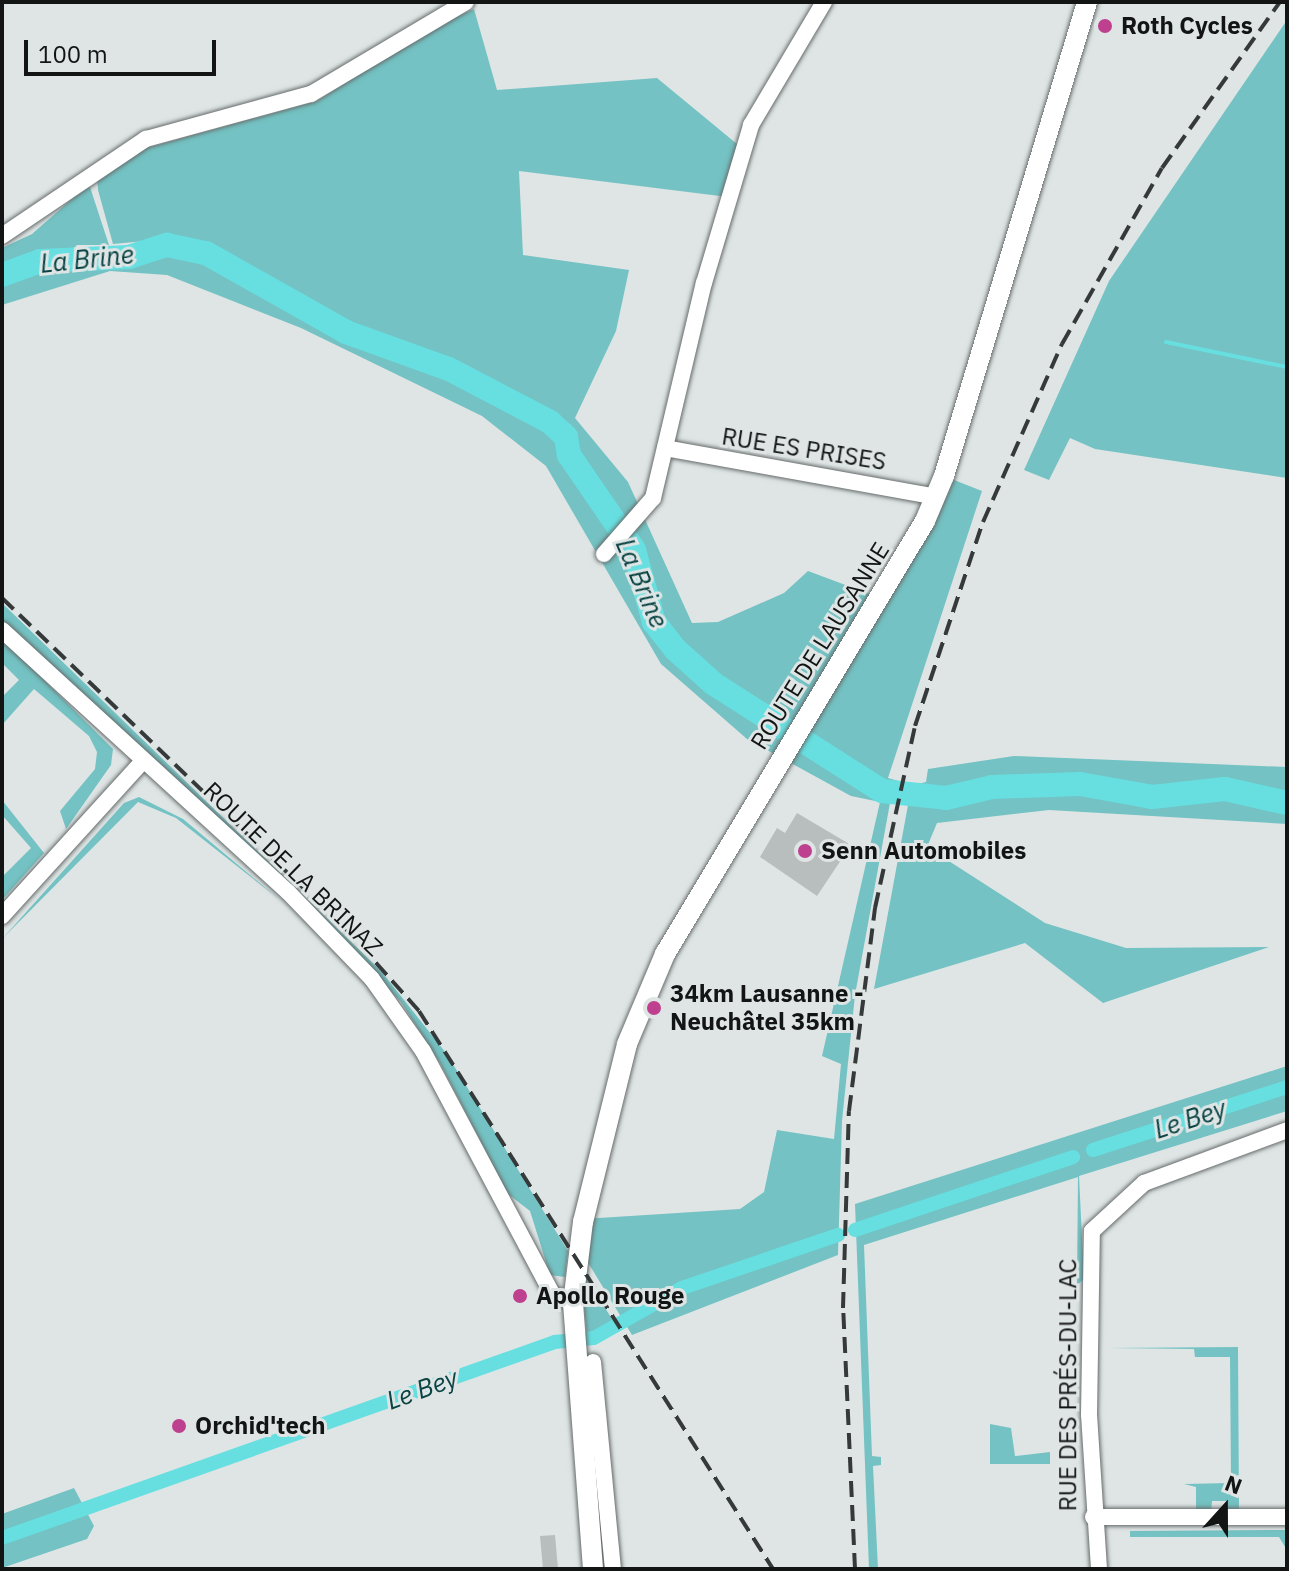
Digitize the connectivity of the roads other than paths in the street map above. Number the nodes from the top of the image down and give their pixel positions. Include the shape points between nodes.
1 (466, 2) edge
2 (824, 2) edge
3 (1087, 2) edge
4 (2, 236) edge
5 (665, 448) junction
6 (936, 497) junction
7 (604, 554) dead end
8 (2, 630) edge
9 (143, 761) junction
10 (2, 916) edge
11 (1287, 1130) edge
12 (573, 1312) junction
13 (584, 1362) junction
14 (1093, 1517) junction
15 (1287, 1517) edge
16 (593, 1569) edge
17 (613, 1569) edge
18 (1099, 1569) edge

1 - 4 street via 311,94 146,139
2 - 5 street via 751,125
3 - 6 main road, ROUTE DE LAUSANNE
5 - 6 street, RUE ES PRISES
5 - 7 street via 644,512
6 - 12 main road, ROUTE DE LAUSANNE via 895,579 782,753 640,1008 583,1219
8 - 9 street, ROUTE DE LA BRINAZ
9 - 10 street
9 - 12 street, ROUTE DE LA BRINAZ via 297,901 393,1005 552,1294
11 - 14 street, RUE DES PRÉS-DU-LAC via 1144,1183 1092,1231
12 - 13 main road, ROUTE DE LAUSANNE
13 - 16 main road, ROUTE DE LAUSANNE
13 - 17 street
14 - 15 street
14 - 18 street, RUE DES PRÉS-DU-LAC

